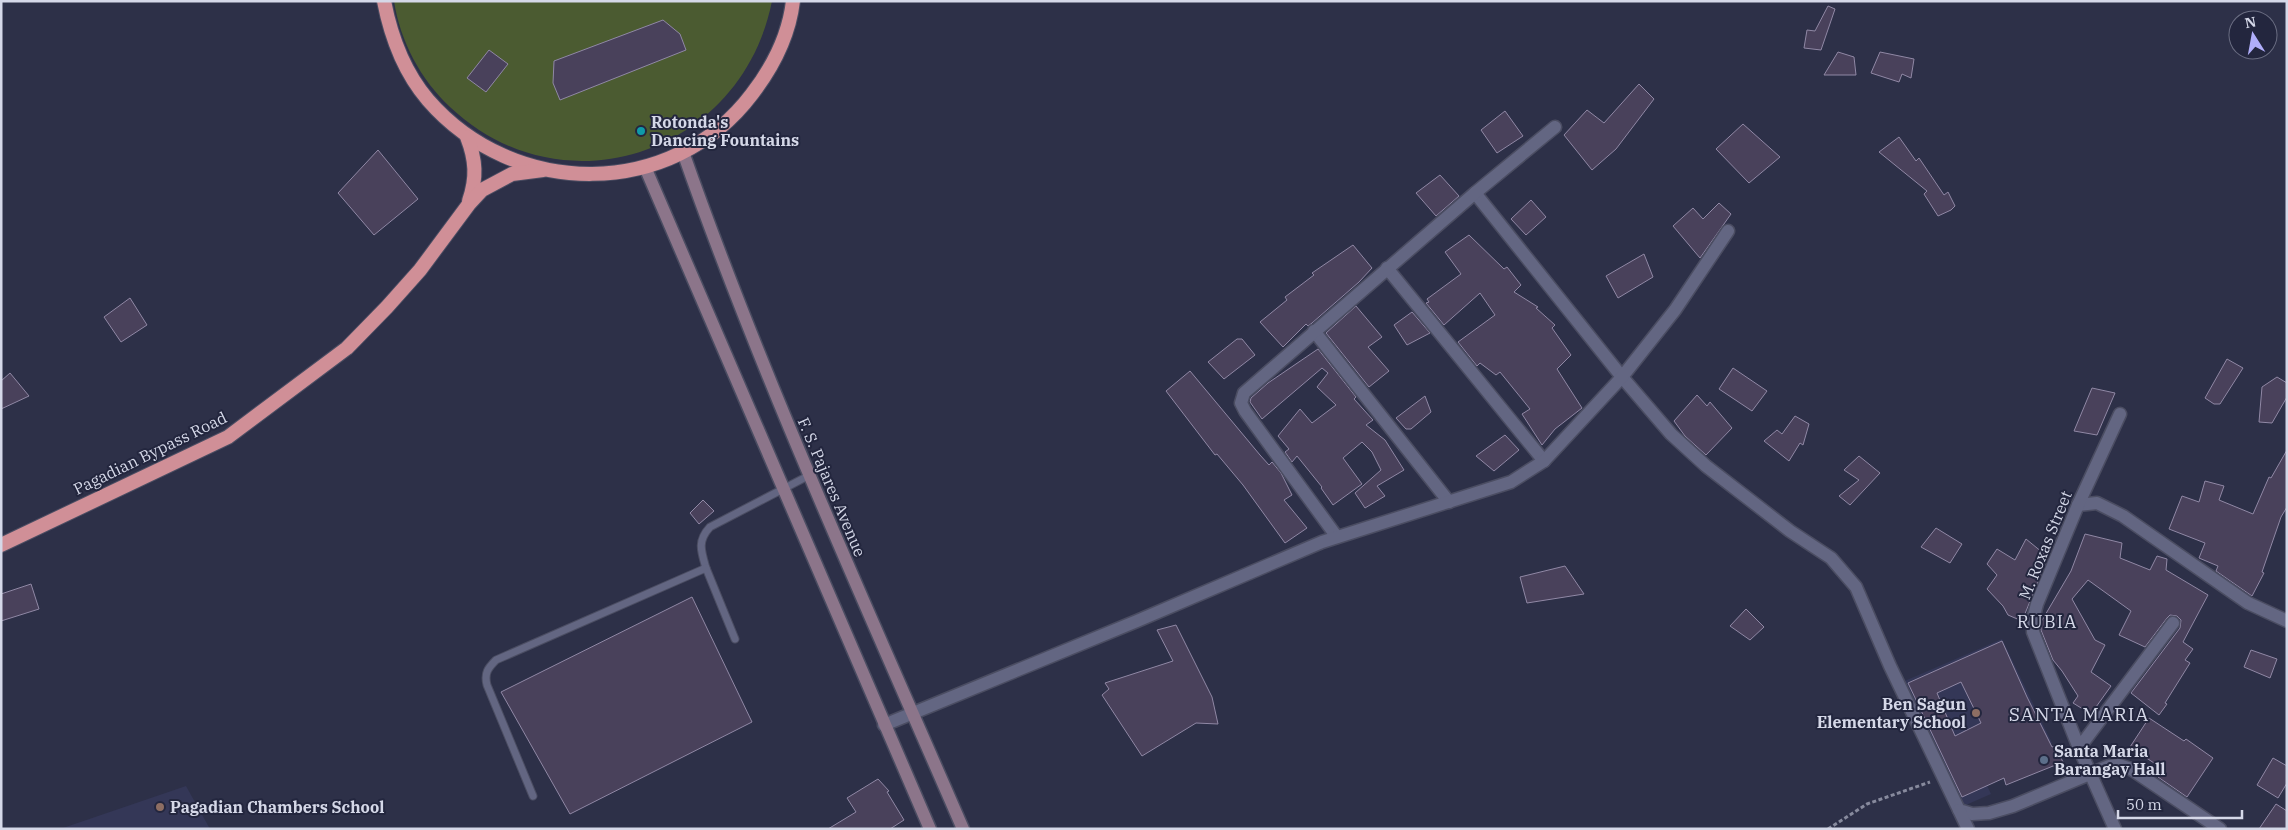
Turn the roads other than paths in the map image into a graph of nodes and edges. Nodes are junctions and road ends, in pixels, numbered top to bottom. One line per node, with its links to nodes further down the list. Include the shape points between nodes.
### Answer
1 (384, 1): 4 (highway, via 389,27 412,77 427,99)
2 (793, 1): 5 (highway, via 782,44 765,77 735,114)
3 (1555, 127): 8 (street)
4 (467, 137): 7 (highway, via 516,163); 9 (highway, Pagadian Bypass Road, via 474,154 475,169)
5 (682, 152): 6 (highway); 16 (main road, F. S. Pajares Avenue)
6 (646, 167): 7 (highway, via 595,175); 17 (main road)
7 (543, 170): 9 (highway, Pagadian Bypass Road, via 512,174 496,181)
8 (1475, 193): 11 (street); 13 (street)
9 (468, 204): 21 (highway, Pagadian Bypass Road, via 420,270 348,348 228,437)
10 (1728, 231): 13 (street, via 1675,310)
11 (1388, 268): 12 (street); 15 (street)
12 (1314, 331): 18 (street); 20 (street, via 1249,387 1241,402)
13 (1622, 377): 15 (street); 31 (street, via 1671,434 1706,466 1790,531 1831,558 1856,588)
14 (2120, 414): 19 (street, M. Roxas Street)
15 (1544, 461): 18 (street, via 1511,482)
16 (808, 476): 17 (lane); 26 (main road, F. S. Pajares Avenue)
17 (782, 488): 22 (lane, via 710,527 699,547); 27 (main road)
18 (1448, 502): 20 (street)
19 (2078, 505): 23 (street, via 2096,504 2123,516 2248,603); 28 (street, M. Roxas Street, via 2037,604 2033,632)
20 (1337, 537): 26 (street)
21 (1, 545)
22 (706, 568): 25 (lane); 30 (lane, via 496,660 488,668 485,676 487,685)
23 (2287, 621)
24 (2173, 623): 28 (street)
25 (735, 639)
26 (913, 712): 27 (street); 33 (main road, F. S. Pajares Avenue)
27 (884, 725): 32 (main road)
28 (2079, 748): 29 (street, M. Roxas Street)
29 (2091, 773): 31 (street, via 1989,813 1972,814); 35 (street, M. Roxas Street); 36 (street, via 2109,766 2131,769)
30 (533, 796)
31 (1959, 810): 34 (street)
32 (930, 829)
33 (963, 829)
34 (1968, 829)
35 (2115, 829)
36 (2220, 829)

